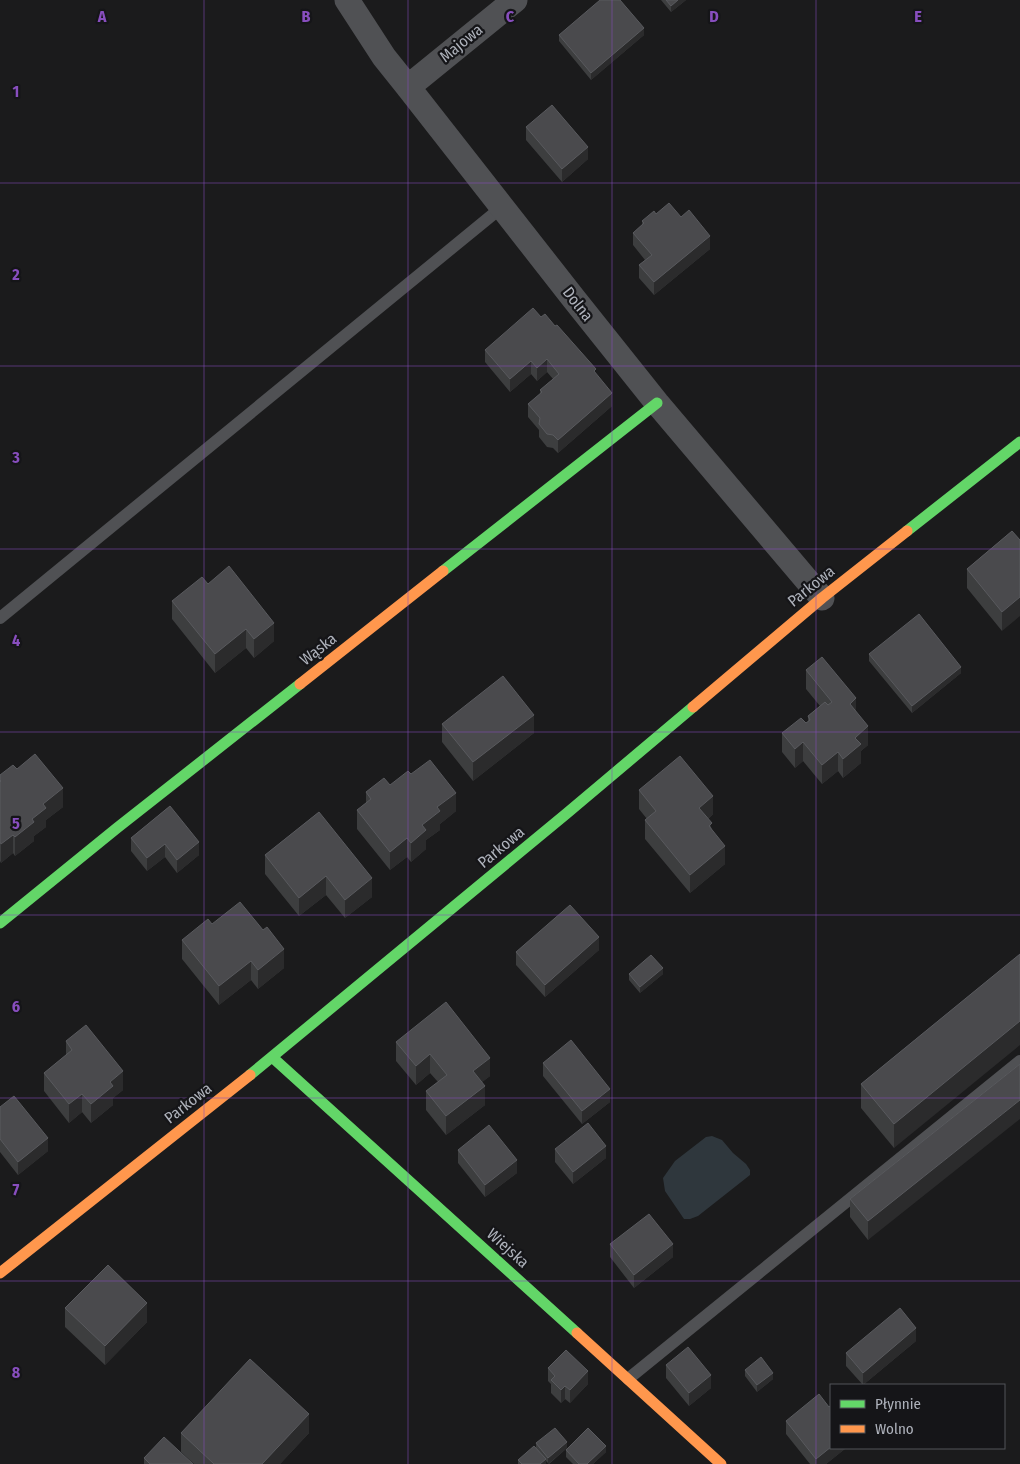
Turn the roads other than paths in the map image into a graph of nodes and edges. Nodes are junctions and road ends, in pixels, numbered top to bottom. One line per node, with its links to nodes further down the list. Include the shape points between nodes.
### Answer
1 (347, 0): 3 (street, Dolna)
2 (514, 0): 3 (street, Majowa)
3 (408, 87): 4 (street, Dolna)
4 (502, 207): 5 (street, Dolna); 8 (lane)
5 (657, 403): 7 (street, Dolna); 9 (street, Wąska)
6 (1020, 442): 7 (street, Parkowa)
7 (822, 598): 10 (street, Parkowa)
8 (0, 618)
9 (0, 923)
10 (272, 1057): 12 (street, Parkowa); 13 (street, Wiejska)
11 (1020, 1062): 13 (lane)
12 (0, 1273)
13 (628, 1379): 14 (street, Wiejska)
14 (720, 1464)

